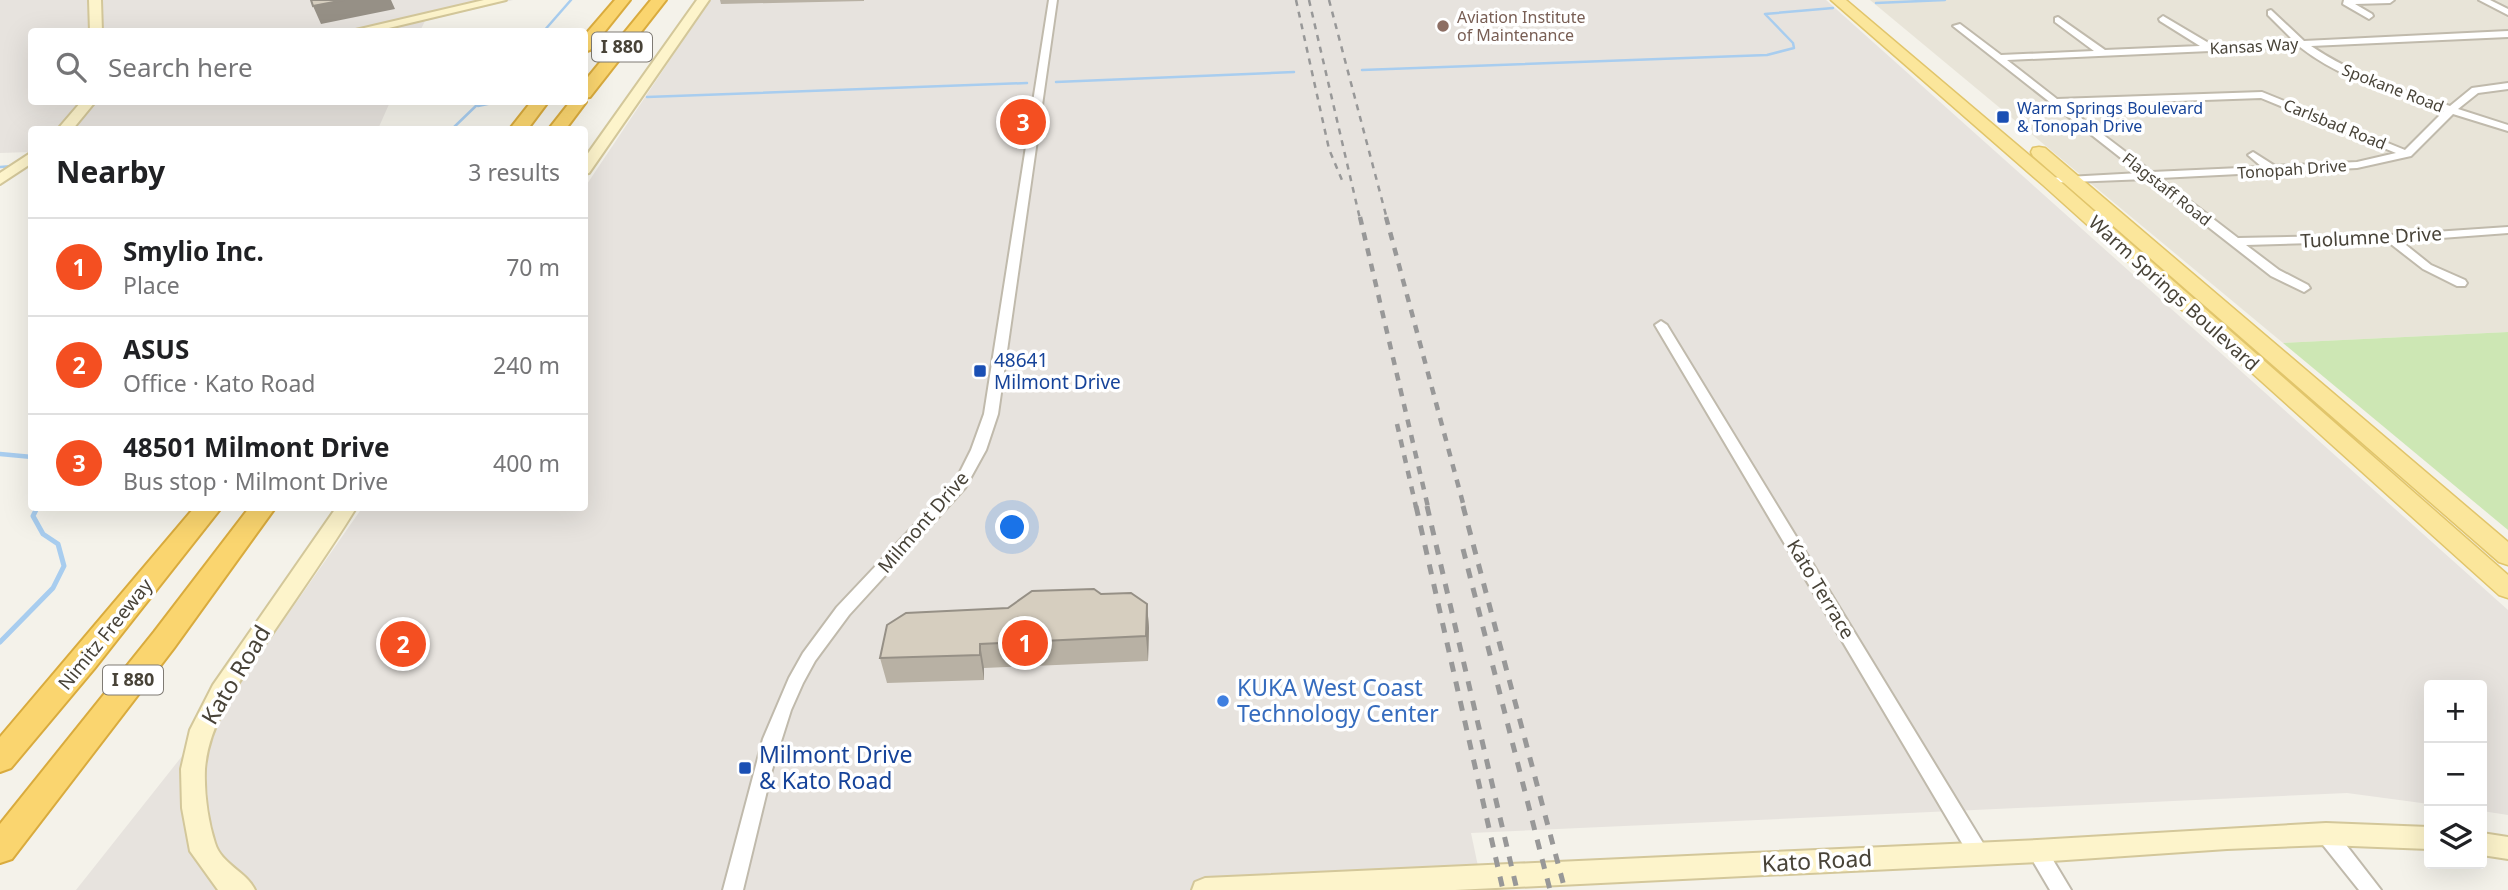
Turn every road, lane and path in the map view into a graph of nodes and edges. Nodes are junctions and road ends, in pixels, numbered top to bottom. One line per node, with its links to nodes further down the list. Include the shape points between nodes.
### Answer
1 (95, 0): 18 (street)
2 (500, 0): 19 (street)
3 (623, 0): 21 (highway, I 880)
4 (659, 0): 28 (highway, I 880)
5 (703, 0): 42 (street)
6 (1053, 0): 67 (street, Milmont Drive, via 991,414 977,459 960,485 807,659 773,741)
7 (1838, 0): 26 (main road, Warm Springs Boulevard)
8 (1856, 0): 29 (main road, Warm Springs Boulevard)
9 (2390, 0): 11 (street)
10 (2483, 0): 12 (street)
11 (2345, 1): 14 (street)
12 (2508, 12)
13 (2271, 13): 22 (street, Spokane Road)
14 (2369, 16)
15 (2163, 19): 23 (street)
16 (2058, 20): 24 (street)
17 (1956, 26): 25 (street, Flagstaff Road)
18 (96, 28)
19 (371, 28)
20 (2508, 34): 22 (street, Kansas Way)
21 (588, 42)
22 (2299, 44): 23 (street, Kansas Way); 34 (street, Spokane Road, via 2352,75)
23 (2210, 48): 24 (street, Kansas Way)
24 (2103, 53): 25 (street, Kansas Way)
25 (2001, 58): 30 (street, Flagstaff Road)
26 (1910, 61): 29 (main road); 46 (main road, Warm Springs Boulevard)
27 (2508, 86): 34 (street, via 2475,90)
28 (588, 88)
29 (1973, 97): 46 (main road, Warm Springs Boulevard)
30 (2057, 102): 39 (street, Carlsbad Road, via 2262,95); 44 (street, Flagstaff Road)
31 (85, 105): 35 (street)
32 (538, 105): 36 (highway)
33 (576, 105): 37 (highway)
34 (2451, 110): 38 (street, Spokane Road); 39 (street)
35 (67, 126)
36 (520, 126)
37 (559, 126)
38 (2506, 128)
39 (2407, 154): 43 (street, Tonopah Drive, via 2357,165)
40 (2253, 155): 43 (street)
41 (28, 159): 45 (street)
42 (588, 164)
43 (2275, 171): 44 (street, Tonopah Drive)
44 (2151, 177): 46 (street, Tonopah Drive); 49 (street, Flagstaff Road)
45 (3, 178)
46 (2060, 180): 56 (main road, Warm Springs Boulevard); 57 (main road, Warm Springs Boulevard)
47 (2508, 230): 48 (street, Tuolumne Drive)
48 (2390, 238): 49 (street, Tuolumne Drive); 50 (street, via 2427,267)
49 (2235, 242): 51 (street, Flagstaff Road, via 2275,274)
50 (2461, 283)
51 (2304, 288)
52 (1661, 325): 65 (street, Kato Terrace)
53 (206, 511): 58 (highway, Nimitz Freeway / I 880)
54 (260, 511): 63 (highway, I 880)
55 (344, 511): 66 (street, Kato Road, via 221,691 202,730 193,769 203,851 229,883)
56 (2508, 556)
57 (2508, 589)
58 (0, 759)
59 (2326, 834): 60 (street, Kato Road); 64 (street, Kato Road); 70 (street)
60 (2424, 838)
61 (2487, 845): 62 (street)
62 (2508, 848)
63 (0, 849)
64 (2037, 851): 65 (street, Kato Road); 69 (street)
65 (1979, 854): 68 (street, Kato Road)
66 (242, 890)
67 (733, 890)
68 (1205, 890)
69 (2061, 890)
70 (2371, 890)

